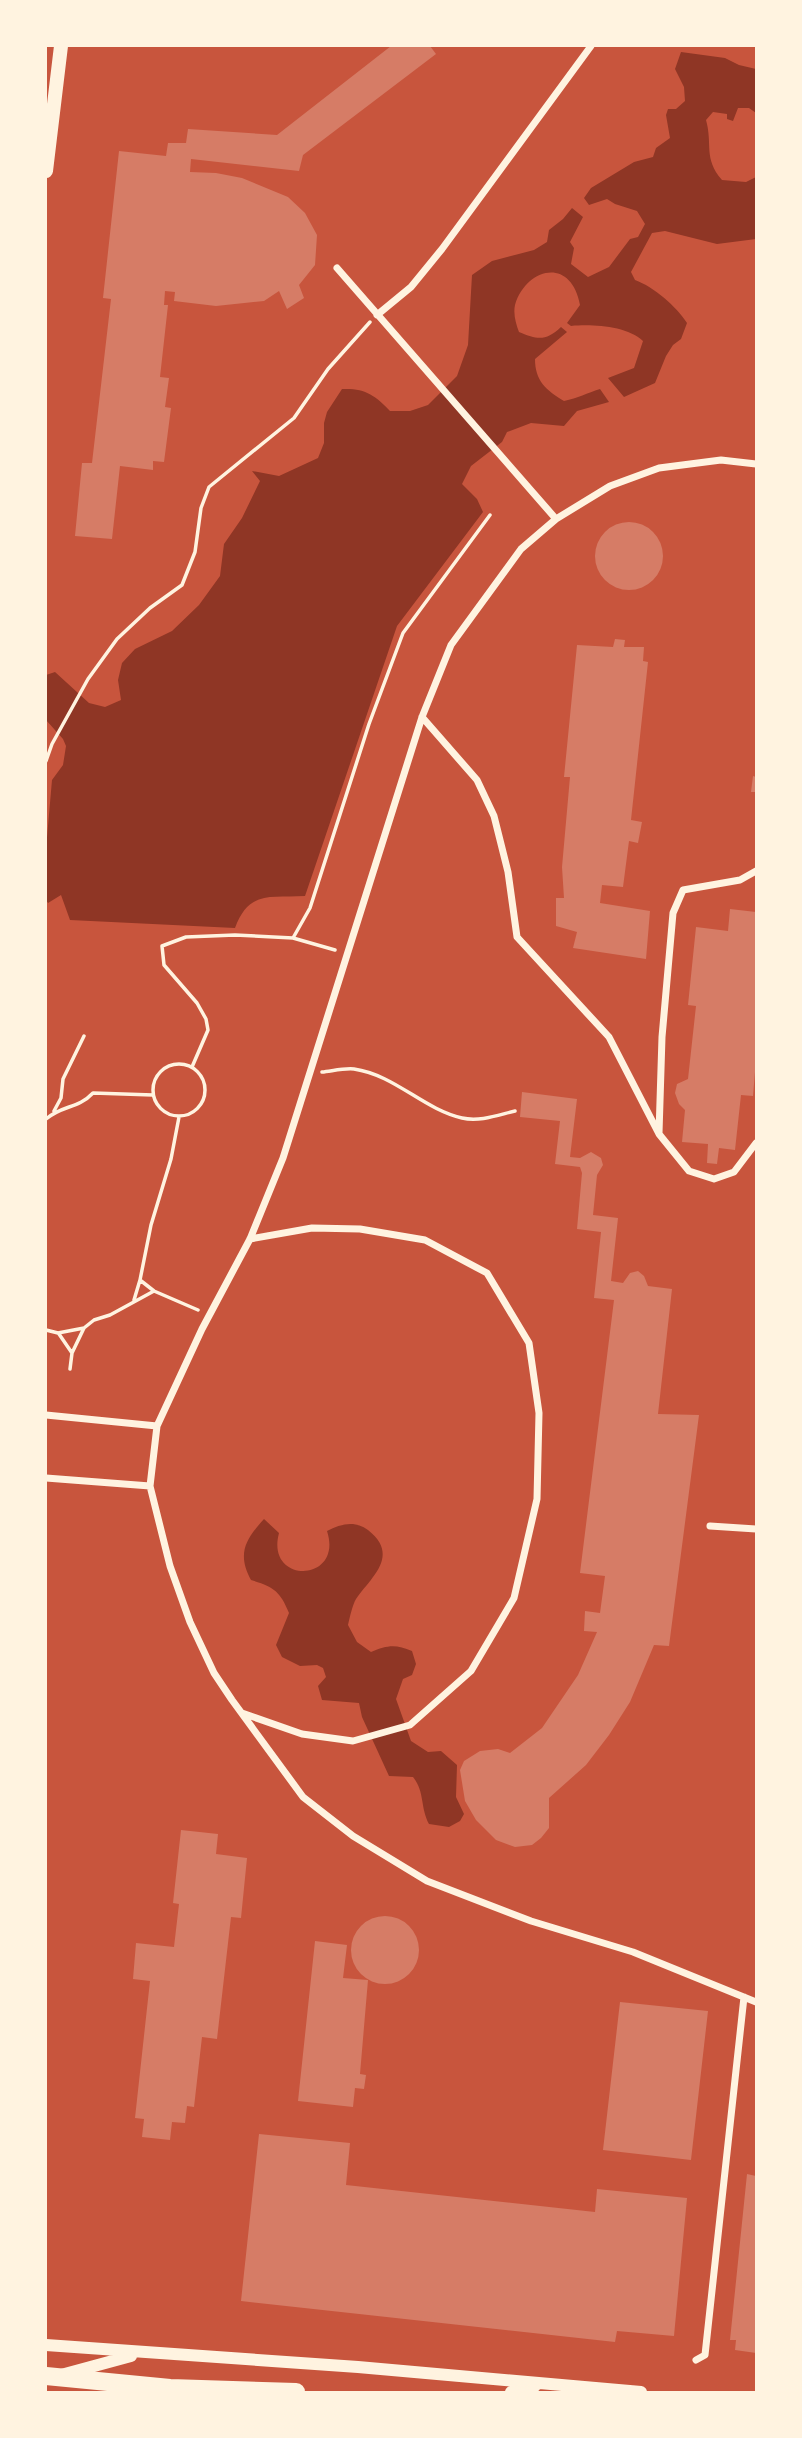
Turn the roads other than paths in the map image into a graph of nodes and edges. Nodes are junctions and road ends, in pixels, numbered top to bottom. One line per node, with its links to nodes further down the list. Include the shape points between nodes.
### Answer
1 (61, 46): 3 (main road)
2 (591, 46): 5 (street, via 442,249 411,287)
3 (46, 171)
4 (337, 268): 5 (street)
5 (377, 315): 7 (street)
6 (757, 464): 7 (street, via 721,460 659,468 610,486)
7 (556, 519): 8 (street, via 521,549 452,645)
8 (422, 717): 10 (street, via 477,780 494,816 509,872 517,937 609,1037); 12 (street, via 283,1158)
9 (757, 871): 10 (street, via 740,880 683,890 673,913)
10 (659, 1134): 11 (street, via 689,1171 714,1179 734,1172)
11 (757, 1143)
12 (250, 1239): 14 (street); 19 (street, via 312,1228 360,1229 425,1240 487,1273 529,1343 539,1413 537,1499 514,1598 471,1671 410,1725 353,1741 302,1734)
13 (46, 1415): 14 (street)
14 (157, 1426): 16 (street)
15 (46, 1478): 16 (street)
16 (150, 1486): 19 (street, via 190,1622 214,1672)
17 (710, 1526): 18 (street)
18 (757, 1529)
19 (242, 1713): 20 (street, via 303,1797 353,1836 427,1881 531,1921 633,1952)
20 (744, 1997): 21 (street); 24 (street, via 705,2356)
21 (757, 2002)
22 (46, 2345): 23 (street)
23 (142, 2353): 25 (street); 26 (street)
24 (696, 2360)
25 (49, 2377): 27 (main road, via 170,2388)
26 (545, 2383): 28 (street); 29 (street)
27 (296, 2392)
28 (511, 2392)
29 (641, 2392)

